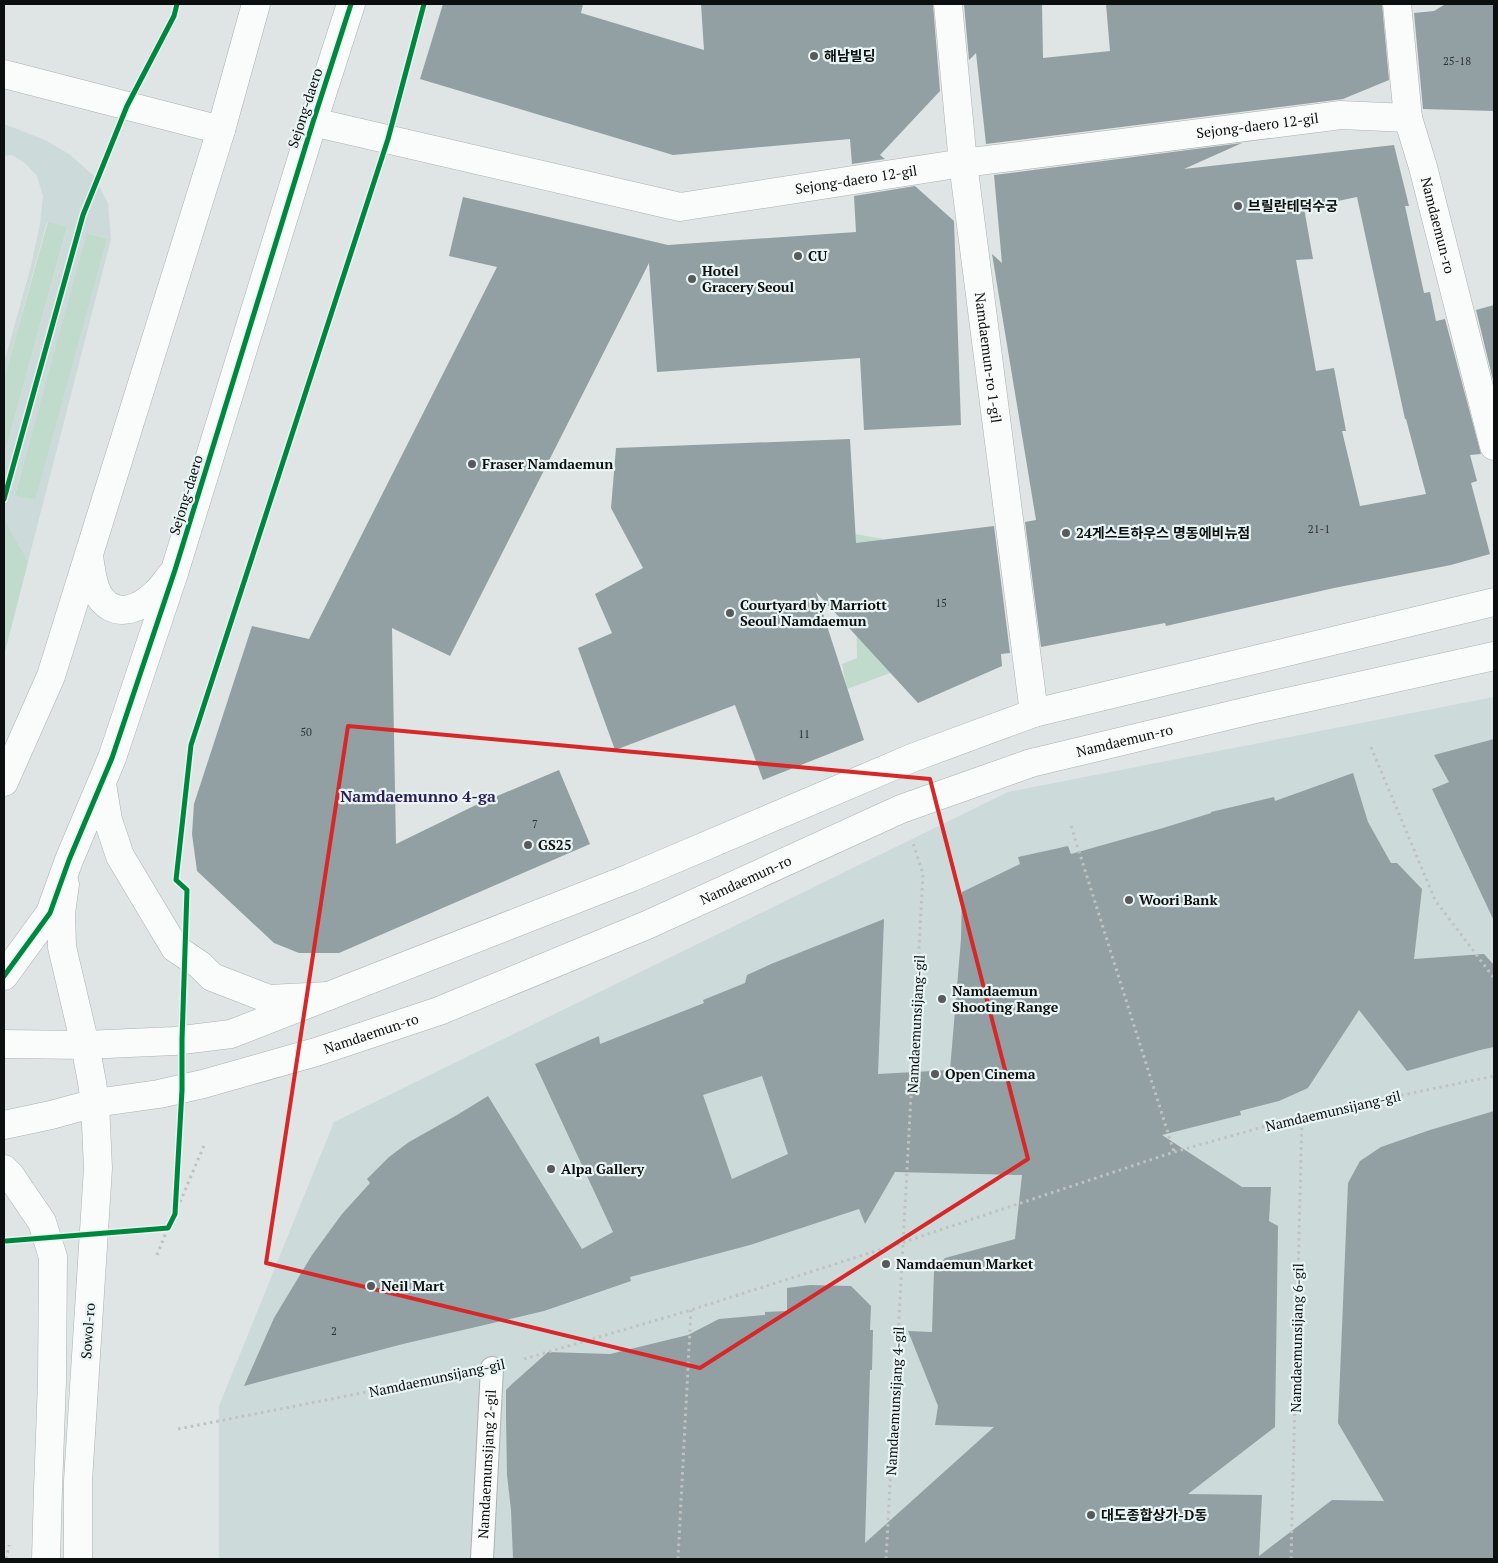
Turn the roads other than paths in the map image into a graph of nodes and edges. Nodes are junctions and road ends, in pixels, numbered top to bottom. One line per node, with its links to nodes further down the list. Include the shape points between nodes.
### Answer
1 (256, 4): 8 (main road)
2 (351, 4): 7 (main road, Sejong-daero)
3 (948, 4): 9 (main road, Namdaemun-ro 1-gil)
4 (1397, 4): 6 (main road, Namdaemun-ro)
5 (4, 74): 8 (main road)
6 (1408, 118): 9 (main road, Sejong-daero 12-gil, via 1341,115); 10 (main road, Namdaemun-ro)
7 (313, 122): 9 (main road, Sejong-daero 12-gil, via 680,207); 12 (main road, Sejong-daero)
8 (221, 130): 11 (main road)
9 (963, 163): 15 (main road, Namdaemun-ro 1-gil)
10 (1494, 446)
11 (88, 555): 12 (main road, via 99,594 108,606 118,610 133,610 156,594); 16 (main road, via 51,676)
12 (175, 570): 17 (main road, Sejong-daero)
13 (1494, 602): 15 (main road)
14 (1494, 656): 23 (main road, Namdaemun-ro, via 1031,764 901,809 647,925 439,1011 316,1052 204,1084)
15 (1034, 713): 20 (main road, via 912,758 630,878)
16 (4, 782)
17 (102, 784): 18 (main road, Sejong-daero); 20 (main road, via 108,820 120,856 175,948 212,977 269,999)
18 (69, 860): 19 (main road, Sejong-daero, via 50,913); 22 (main road, via 61,912 62,947)
19 (4, 976)
20 (328, 996): 22 (main road, via 231,1034)
21 (4, 1044): 22 (main road)
22 (85, 1045): 23 (main road, Sowol-ro)
23 (96, 1103): 24 (main road, Namdaemun-ro); 28 (main road, Sowol-ro, via 98,1168 78,1481)
24 (4, 1125)
25 (4, 1169): 27 (main road, via 42,1222 53,1258)
26 (492, 1368): 29 (lane, Namdaemunsijang 2-gil)
27 (46, 1559)
28 (78, 1559)
29 (482, 1559)

